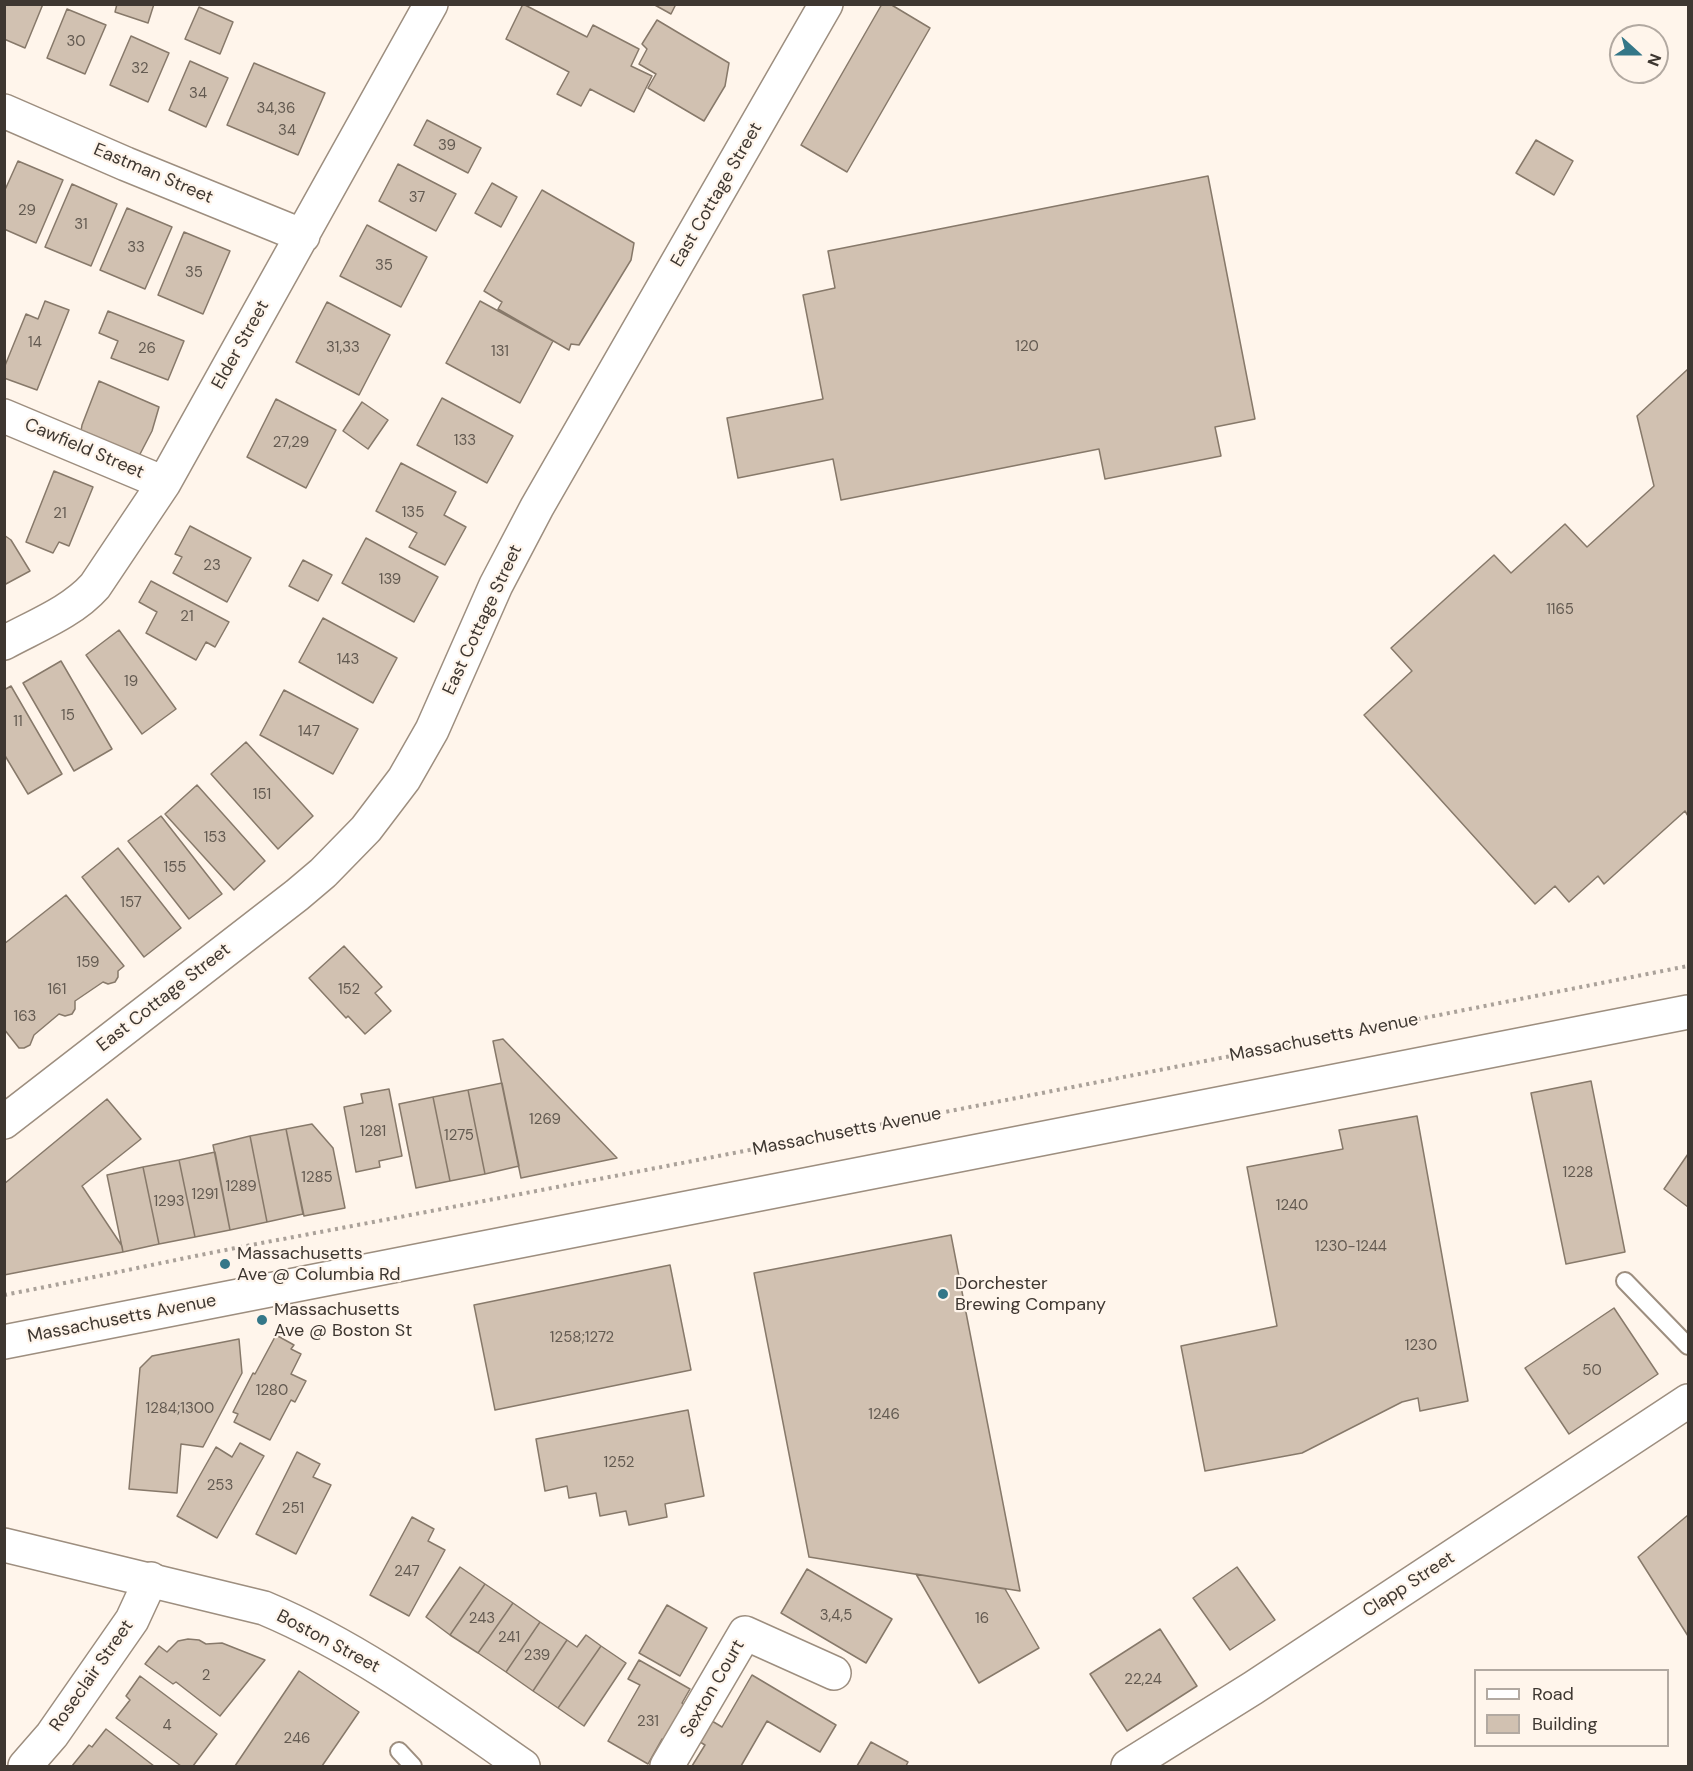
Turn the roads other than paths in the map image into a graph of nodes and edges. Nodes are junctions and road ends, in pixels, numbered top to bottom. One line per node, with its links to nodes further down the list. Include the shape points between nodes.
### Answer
1 (431, 4): 4 (street, Elder Street)
2 (826, 4): 9 (street, East Cottage Street, via 537,507 496,585 432,730 387,804 346,851 297,895)
3 (4, 111): 4 (street, Eastman Street)
4 (303, 236): 6 (street, Elder Street)
5 (4, 416): 6 (street, Cawfield Street)
6 (164, 483): 7 (street, Elder Street, via 86,597)
7 (4, 643)
8 (1689, 1012): 11 (street, Massachusetts Avenue)
9 (4, 1122)
10 (1625, 1281): 12 (lane)
11 (4, 1342)
12 (1689, 1346)
13 (1689, 1401): 22 (street, Clapp Street)
14 (4, 1545): 15 (street, Boston Street)
15 (151, 1579): 18 (street, Roseclair Street, via 132,1620); 20 (street, Boston Street, via 264,1608 303,1624 406,1686)
16 (834, 1673): 21 (street, Sexton Court, via 745,1633)
17 (399, 1751): 19 (lane)
18 (25, 1767)
19 (413, 1767)
20 (523, 1767)
21 (668, 1767)
22 (1128, 1767)

